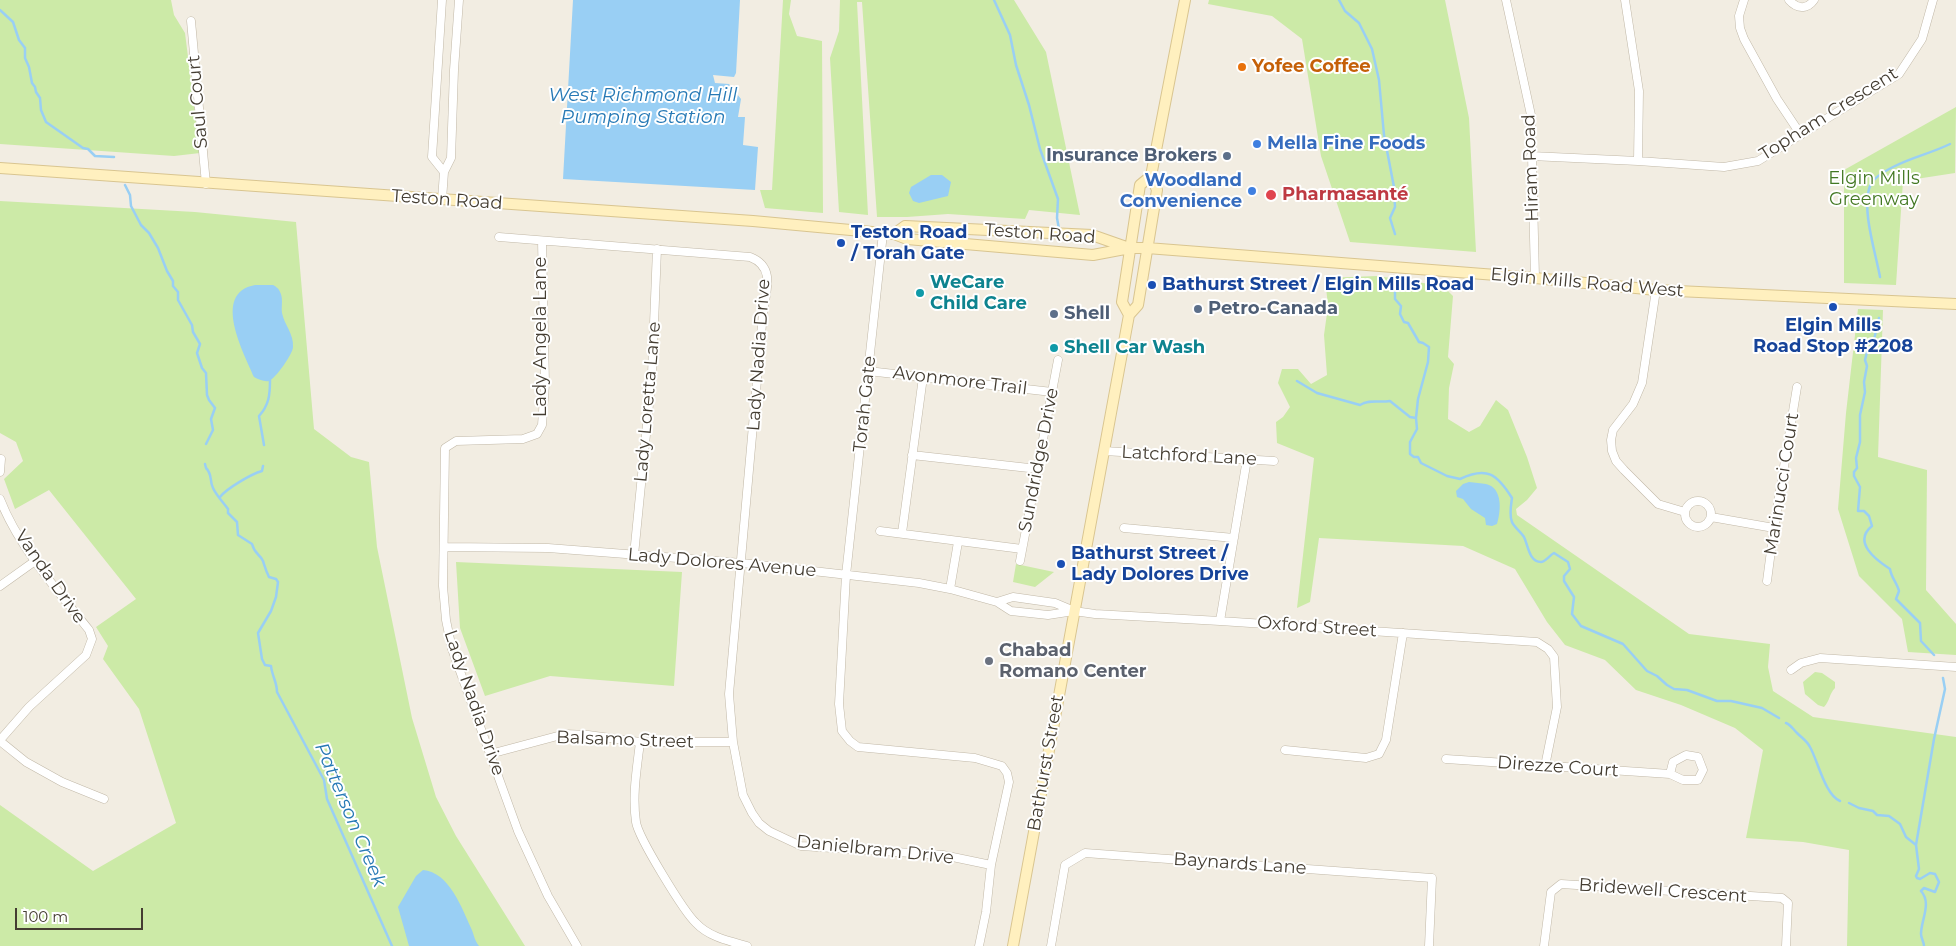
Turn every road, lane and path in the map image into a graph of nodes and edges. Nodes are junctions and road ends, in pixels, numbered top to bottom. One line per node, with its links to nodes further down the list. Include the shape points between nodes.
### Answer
1 (442, 0): 11 (street)
2 (459, 0): 12 (street)
3 (1185, 0): 18 (main road, Bathurst Street)
4 (1506, 0): 14 (street, Hiram Road, via 1531,115)
5 (1625, 0): 15 (street, via 1638,92)
6 (1744, 0): 13 (street, via 1739,16 1744,39)
7 (1789, 0): 8 (street, via 1800,8 1809,6)
8 (1814, 0)
9 (1933, 0): 13 (street, Topham Crescent, via 1922,40 1899,74)
10 (191, 20): 19 (street, Saul Court)
11 (438, 51): 12 (street); 17 (street, via 432,157)
12 (455, 52): 17 (street, via 451,158)
13 (1801, 135): 15 (street, Topham Crescent, via 1758,161 1724,167)
14 (1531, 156): 15 (street, Topham Crescent); 28 (street, Hiram Road)
15 (1638, 160)
16 (0, 168): 19 (main road, Teston Road)
17 (444, 172): 20 (street)
18 (1151, 176): 25 (main road, Bathurst Street, via 1140,185); 26 (main road, Bathurst Street, via 1157,190)
19 (206, 184): 20 (main road, Teston Road)
20 (442, 200): 21 (main road, Teston Road)
21 (882, 233): 22 (main road, Teston Road); 33 (street, Torah Gate)
22 (894, 234): 25 (main road, Teston Road, via 907,239 1093,255); 25 (main road, Teston Road, via 905,226 1092,235)
23 (499, 237): 24 (street, Lady Nadia Drive)
24 (542, 241): 27 (street, Lady Nadia Drive); 37 (street, Lady Angela Lane, via 545,384 542,425 536,434 524,439 456,441)
25 (1130, 248): 26 (main road, Elgin Mills Road West); 31 (main road, Bathurst Street, via 1122,302)
26 (1147, 248): 28 (main road, Elgin Mills Road West); 31 (main road, Bathurst Street, via 1138,305)
27 (657, 249): 56 (street, Lady Loretta Lane, via 652,374); 59 (street, Lady Nadia Drive, via 750,257 759,260 768,276)
28 (1534, 278): 29 (main road, Elgin Mills Road West)
29 (1656, 290): 30 (main road, Elgin Mills Road West); 46 (street, via 1642,383 1633,404 1613,430 1612,451 1616,461 1658,504)
30 (1956, 304)
31 (1129, 315): 38 (main road, Bathurst Street)
32 (1058, 360): 36 (street, Sundridge Drive)
33 (868, 371): 34 (street, Avonmore Trail); 60 (street, Torah Gate)
34 (923, 377): 36 (street, Avonmore Trail); 39 (street)
35 (1797, 387): 49 (street, Marinucci Court)
36 (1052, 392): 43 (street, Sundridge Drive)
37 (450, 444): 54 (street, Lady Nadia Drive, via 445,448 444,459)
38 (1104, 451): 41 (street, Latchford Lane); 65 (main road, Bathurst Street)
39 (912, 455): 43 (street); 51 (street)
40 (1, 459): 44 (street)
41 (1247, 460): 42 (street, Latchford Lane); 52 (street)
42 (1274, 461)
43 (1038, 470): 55 (street, Sundridge Drive)
44 (0, 472)
45 (0, 499): 57 (street, Vanda Drive)
46 (1685, 512): 47 (street, via 1693,526 1702,527); 47 (street, via 1692,502 1701,501 1708,505)
47 (1711, 517): 49 (street)
48 (1124, 528): 52 (street)
49 (1774, 528): 61 (street, Marinucci Court)
50 (880, 531): 51 (street)
51 (902, 533): 53 (street)
52 (1234, 538): 66 (street)
53 (958, 542): 55 (street); 63 (street)
54 (444, 547): 56 (street, Lady Dolores Avenue, via 548,548); 74 (street, Lady Nadia Drive, via 446,620 452,649)
55 (1022, 549): 58 (street, Sundridge Drive)
56 (634, 555): 59 (street, Lady Dolores Avenue)
57 (35, 561): 62 (street); 70 (street, Vanda Drive, via 89,630 92,639 86,655 29,707)
58 (1020, 561)
59 (742, 563): 60 (street, Lady Dolores Avenue); 72 (street, Danielbram Drive, via 729,694)
60 (846, 575): 63 (street, Lady Dolores Avenue); 79 (street, Torah Gate, via 838,704 842,731 858,747 975,758 1002,766 1009,782)
61 (1767, 581)
62 (0, 586)
63 (950, 589): 64 (street, Lady Dolores Avenue)
64 (996, 602): 65 (street, Lady Dolores Avenue, via 1013,597 1054,603); 65 (street, Lady Dolores Avenue, via 1012,611 1048,616)
65 (1074, 611): 66 (street, Oxford Street); 83 (main road, Bathurst Street)
66 (1220, 621): 67 (street, Oxford Street)
67 (1403, 633): 73 (street, via 1386,740 1379,754 1366,758); 76 (street, Oxford Street, via 1537,642 1548,649 1554,657 1557,708)
68 (1956, 667): 69 (street, via 1820,658 1801,663)
69 (1791, 670)
70 (0, 740): 78 (street, via 26,762 62,782)
71 (640, 742): 72 (street, Balsamo Street); 74 (street, Balsamo Street, via 565,734); 81 (street, via 635,788 636,824 647,847 696,924 719,939)
72 (733, 742): 79 (street, Danielbram Drive, via 743,795 752,813 769,831 788,841 801,846 943,855)
73 (1286, 750)
74 (490, 754): 80 (street, Lady Nadia Drive, via 529,855)
75 (1446, 759): 76 (street, Direzze Court)
76 (1545, 766): 77 (street, Direzze Court)
77 (1670, 774)
78 (104, 799)
79 (991, 865): 82 (street, Torah Gate)
80 (577, 946)
81 (747, 946)
82 (979, 946)
83 (1012, 946)
84 (1051, 946): 85 (street, Baynards Lane, via 1065,865 1085,853 1432,878)
85 (1429, 946)
86 (1544, 946): 87 (street, Bridewell Crescent, via 1551,892 1561,884 1782,898 1788,903)
87 (1786, 946)

